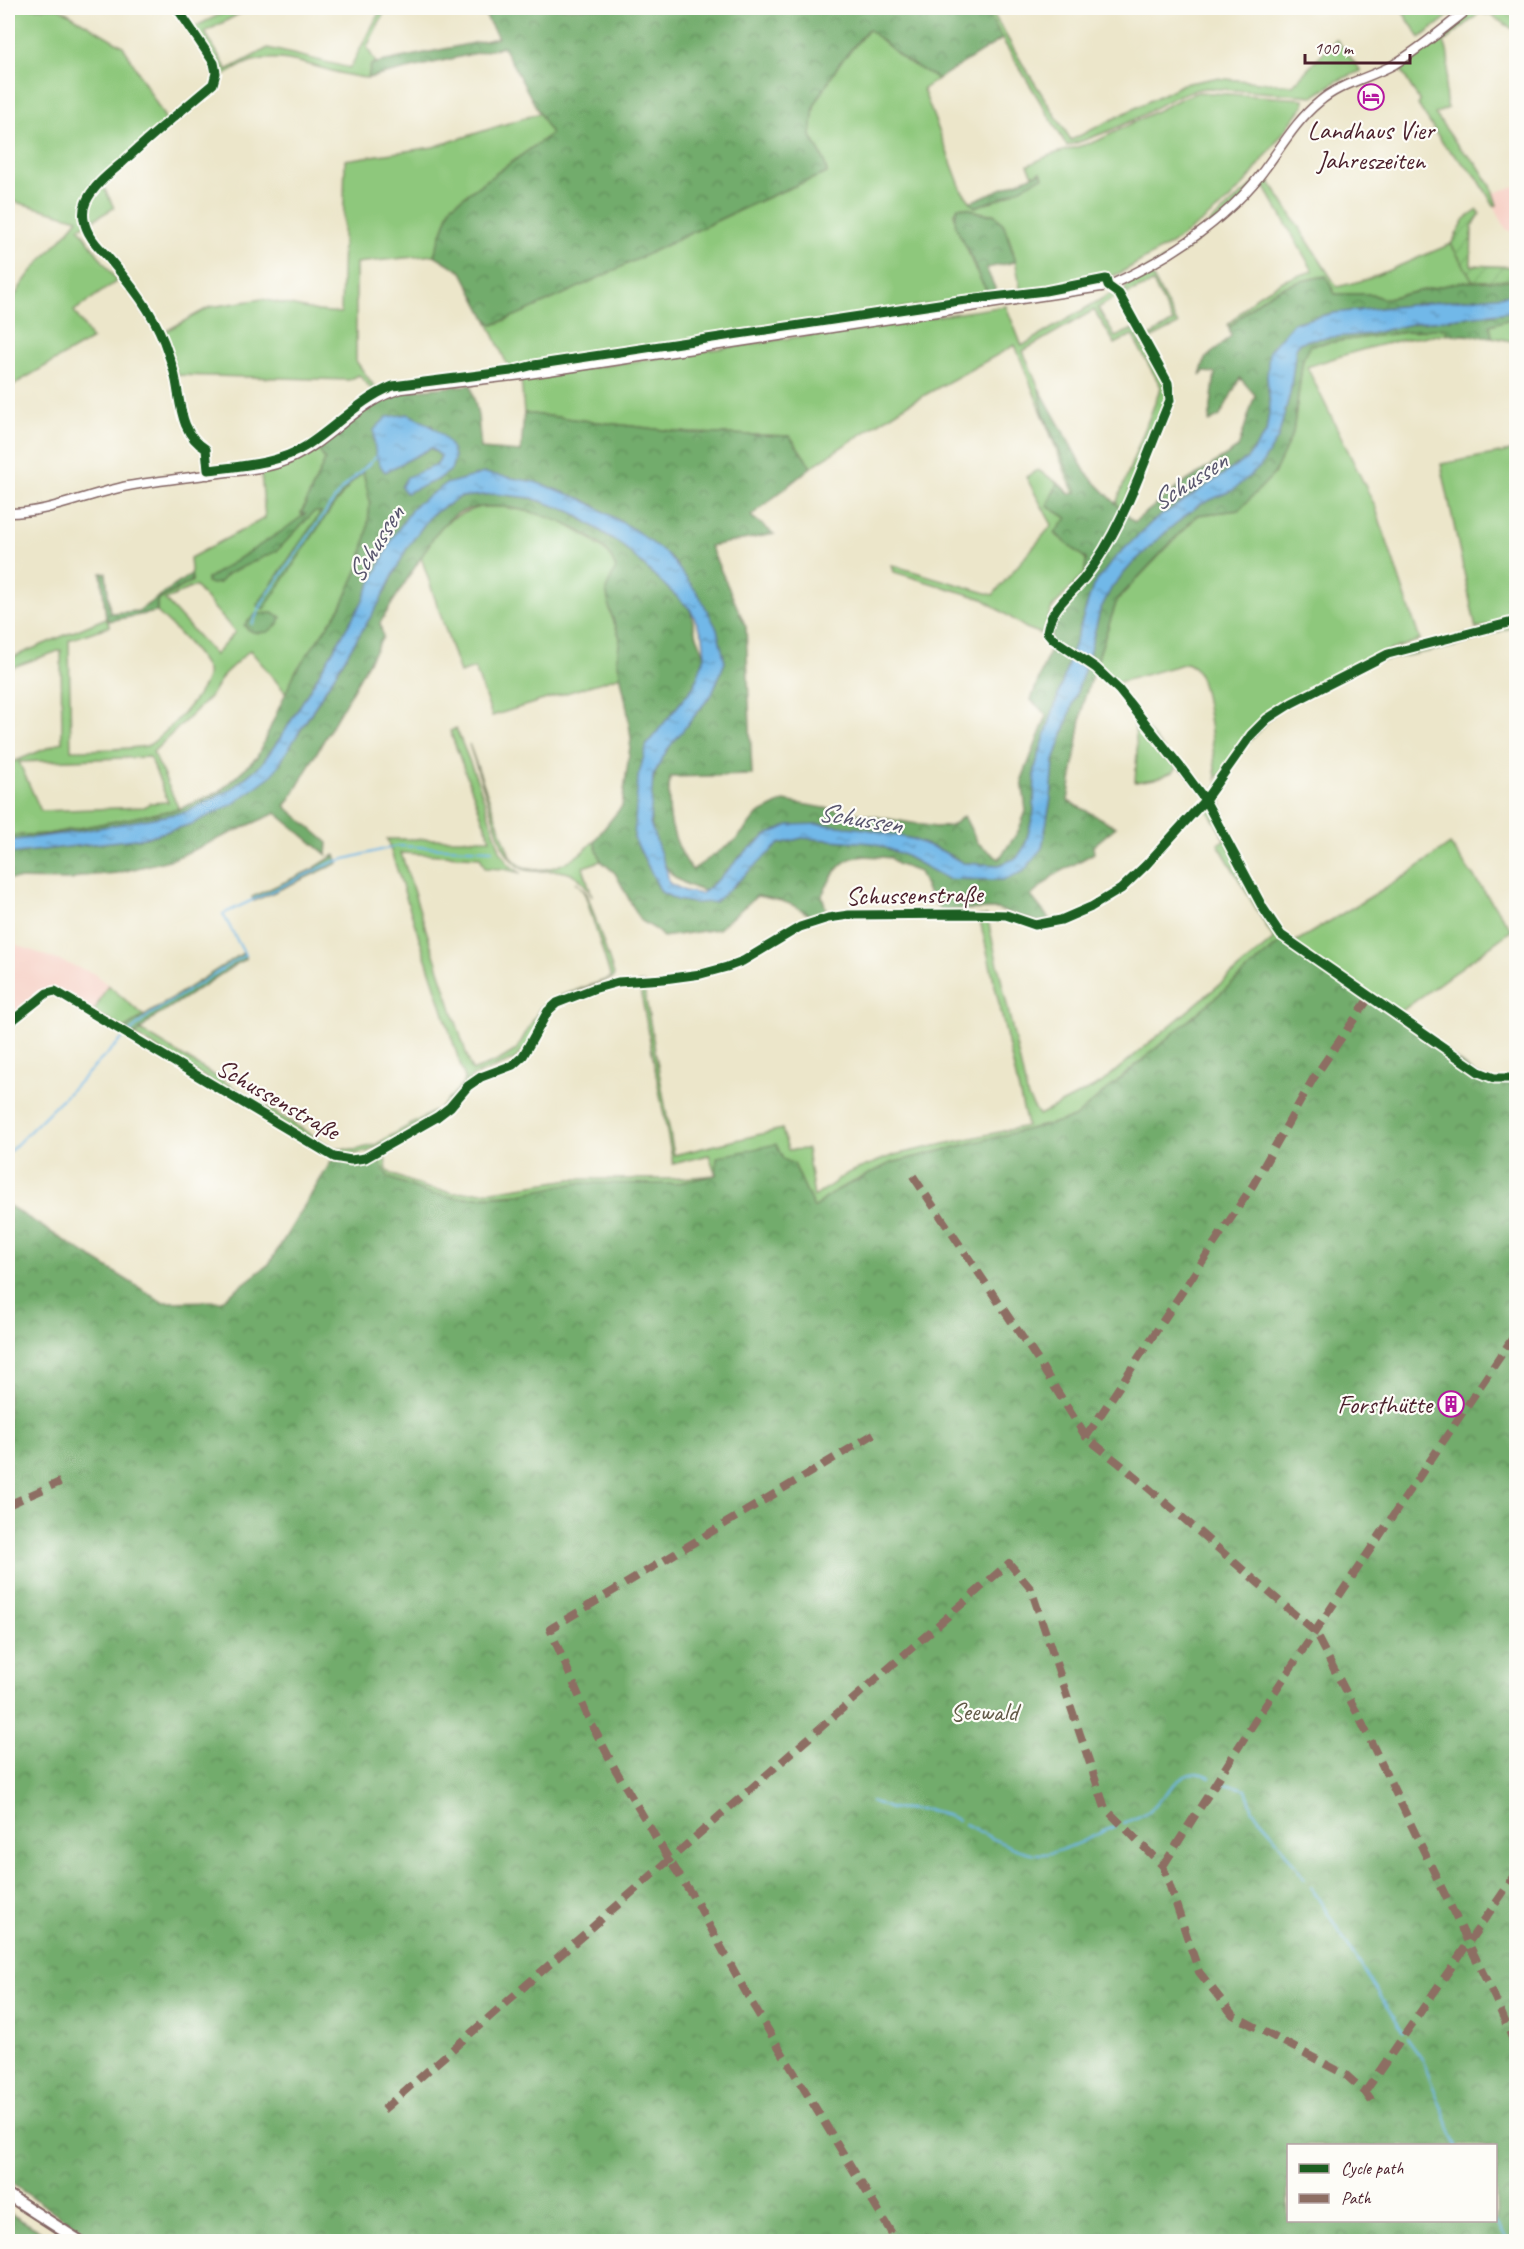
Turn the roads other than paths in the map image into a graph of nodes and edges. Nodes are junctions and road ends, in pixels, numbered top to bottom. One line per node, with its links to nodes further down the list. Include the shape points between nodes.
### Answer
1 (1470, 8): 3 (street, via 1392,65 1321,100 1253,184 1215,222)
2 (111, 260): 6 (street, via 143,301 163,339 184,423 194,440 206,449)
3 (1123, 279): 4 (street); 5 (street)
4 (1108, 286): 5 (street); 6 (street, via 390,392 292,458 248,470)
5 (1119, 294): 9 (street, via 1168,383 1170,400 1129,502 1103,550 1085,577 1052,612 1047,632)
6 (208, 475): 7 (street, via 126,487 51,507)
7 (8, 513)
8 (1516, 621): 11 (street, via 1388,654 1292,703 1251,735)
9 (1065, 647)
10 (1096, 668): 11 (street, via 1119,690)
11 (1205, 800): 12 (street, Schussenstraße, via 1121,889 1091,907 1047,924 1035,925 1006,915 828,918 800,927 726,967 682,977 618,982 569,997 548,1011 529,1047 513,1065 481,1077 437,1117 365,1158 334,1157 55,991 46,993)
12 (8, 1024)
13 (8, 2195): 15 (main road)
14 (8, 2201): 15 (main road)
15 (22, 2204): 16 (main road)
16 (81, 2241)

